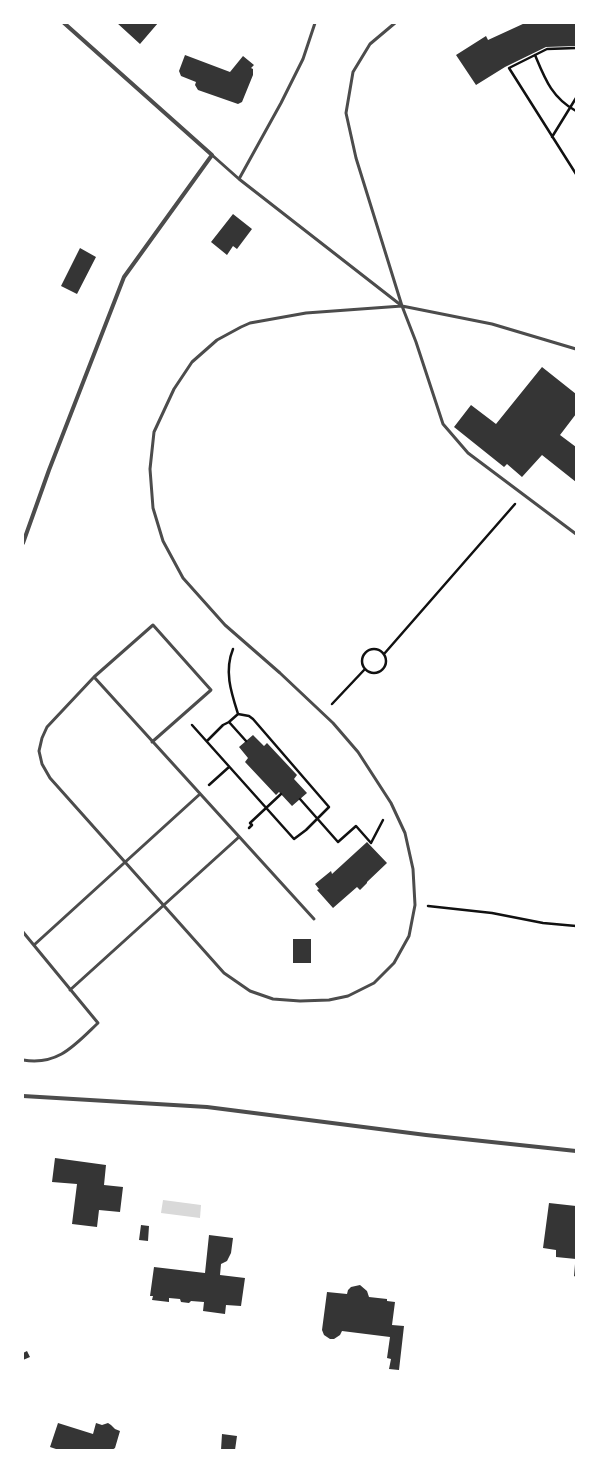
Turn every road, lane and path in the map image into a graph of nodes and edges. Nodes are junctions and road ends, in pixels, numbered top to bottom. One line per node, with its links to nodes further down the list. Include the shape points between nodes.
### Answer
1 (64, 23): 10 (street)
2 (315, 23): 12 (lane, via 300,65)
3 (395, 23): 13 (lane, via 370,44 354,72 346,113 356,158)
4 (576, 48): 5 (path, via 547,49)
5 (535, 55): 7 (path, via 549,87); 9 (path, via 508,68)
6 (576, 98): 7 (path)
7 (570, 107): 8 (path); 9 (path)
8 (576, 111)
9 (552, 137): 11 (path)
10 (212, 155): 12 (lane); 17 (street, via 124,277)
11 (576, 174)
12 (239, 179): 13 (lane)
13 (402, 306): 14 (lane, via 492,324); 16 (lane, via 443,424 468,453); 18 (lane, via 306,313 250,323 217,340 192,362 174,389 154,432 150,469 153,508 163,541 183,578)
14 (576, 349)
15 (510, 510): 19 (path)
16 (576, 534)
17 (23, 543)
18 (238, 636): 22 (path, via 228,659 229,679); 23 (lane)
19 (384, 654): 20 (path, via 386,664 382,670 374,673); 20 (path, via 376,649 364,653 362,664)
20 (365, 670): 23 (path)
21 (94, 678): 24 (lane, via 153,625 211,690); 28 (lane); 37 (lane, via 47,727 39,751 42,764 50,778)
22 (238, 714): 25 (path); 34 (path, via 249,716 259,724 329,807)
23 (322, 714): 39 (lane, via 358,752 391,803 404,833 413,869)
24 (183, 715): 26 (path); 28 (lane)
25 (229, 722): 26 (path); 27 (path)
26 (207, 741): 29 (path)
27 (246, 741)
28 (152, 742): 30 (lane)
29 (230, 767): 30 (path); 33 (path)
30 (200, 794): 36 (lane); 37 (lane)
31 (281, 794): 33 (path)
32 (300, 799): 34 (path)
33 (266, 807): 34 (path, via 294,839); 36 (path)
34 (317, 819): 35 (path, via 338,842 356,826 371,843)
35 (375, 833)
36 (239, 837): 38 (lane); 40 (lane)
37 (125, 862): 38 (lane); 43 (lane)
38 (164, 905): 39 (lane, via 224,973 250,992 273,999 300,1001 329,1000 348,996 374,983 394,963 409,936); 44 (lane)
39 (415, 905): 41 (path, via 492,913 543,923)
40 (314, 919)
41 (576, 926)
42 (23, 932): 43 (lane)
43 (34, 945): 44 (lane)
44 (70, 990): 45 (lane, via 98,1023 72,1048 59,1056 46,1060)
45 (23, 1060)
46 (23, 1096): 47 (street, via 207,1107)
47 (576, 1151)

